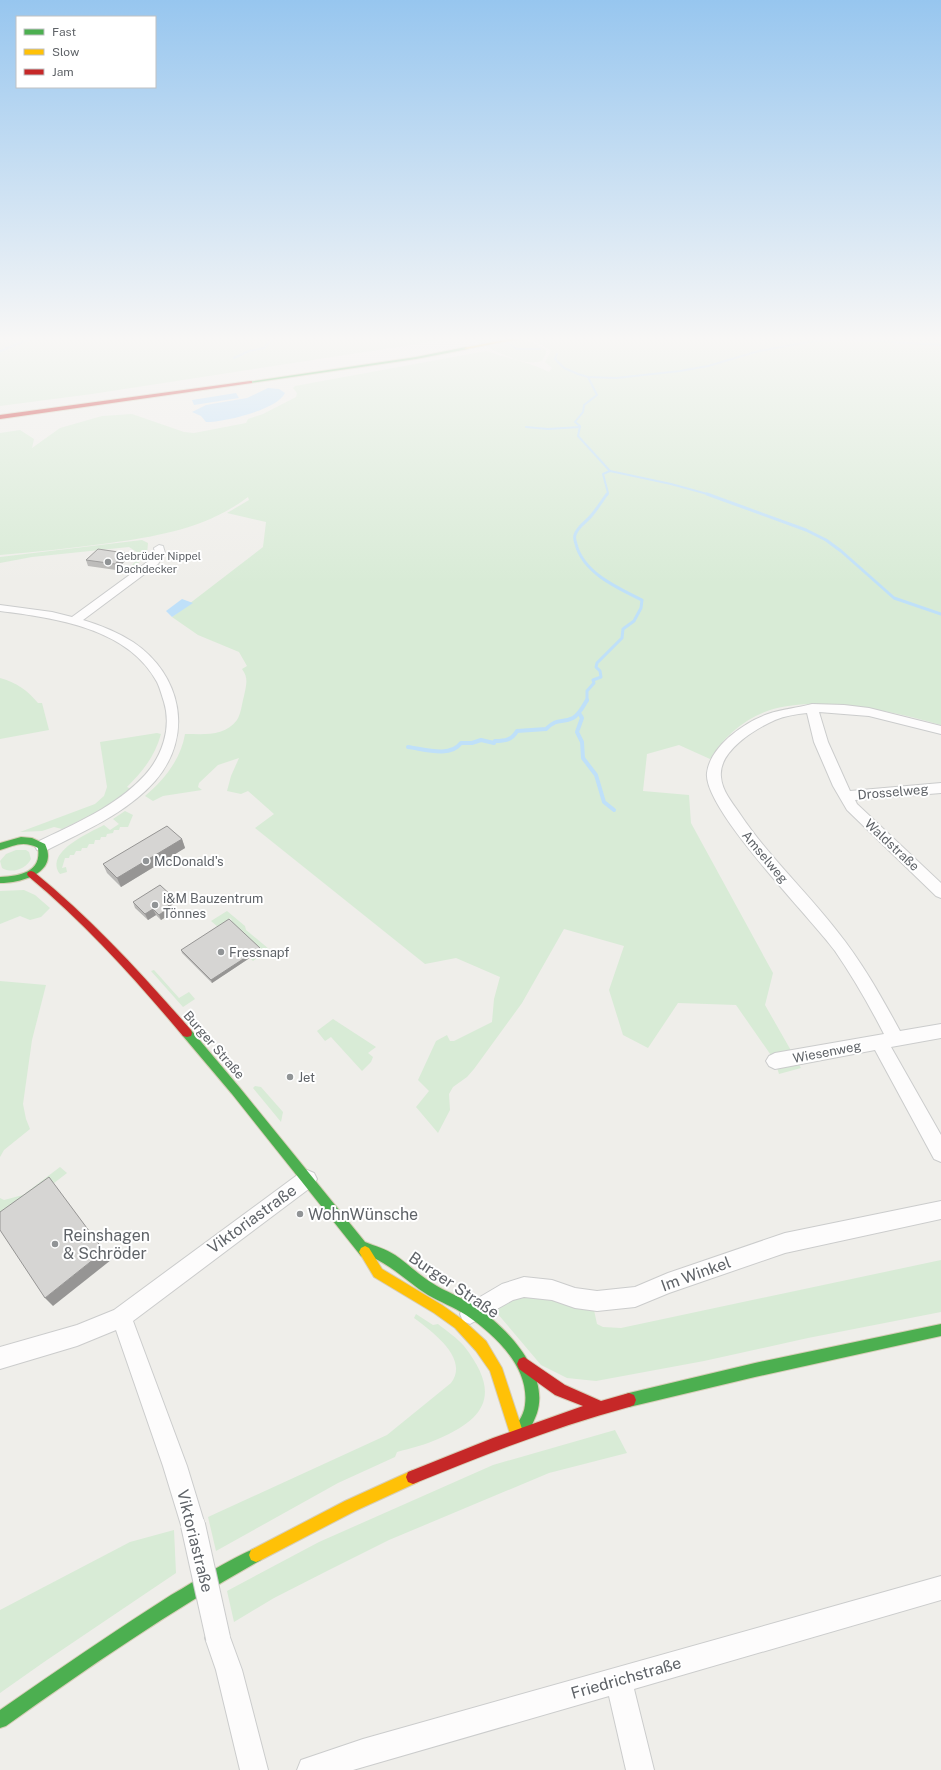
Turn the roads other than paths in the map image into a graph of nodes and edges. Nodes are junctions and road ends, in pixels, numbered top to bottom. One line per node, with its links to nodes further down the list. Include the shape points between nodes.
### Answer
1 (159, 548): 3 (street, via 160,553 154,562)
2 (0, 608): 3 (street)
3 (76, 620): 8 (street, via 123,641 155,670 171,703 173,730 164,759 135,792 109,810)
4 (812, 708): 5 (street, Amselweg, via 873,713); 7 (street, via 821,742); 14 (street, Amselweg, via 758,723 739,736 714,766 715,783 743,832 850,960)
5 (941, 730)
6 (941, 788): 7 (street, Drosselweg)
7 (845, 796): 12 (street, Waldstraße, via 857,812)
8 (42, 846): 9 (main road, via 27,840 12,841); 10 (main road, via 45,850 44,860)
9 (0, 847)
10 (31, 874): 11 (main road, via 16,880); 18 (main road, Burger Straße, via 89,924 150,991 236,1090)
11 (0, 880)
12 (941, 892)
13 (941, 1031): 14 (street)
14 (896, 1039): 15 (street)
15 (879, 1042): 16 (street, Wiesenweg); 17 (street)
16 (775, 1062)
17 (941, 1153)
18 (307, 1179): 20 (main road, Burger Straße); 21 (street, Viktoriastraße)
19 (941, 1210): 22 (street, Im Winkel, via 785,1243 635,1297 597,1302 552,1290 524,1287 509,1291)
20 (362, 1247): 22 (main road, Burger Straße, via 389,1259); 22 (main road, Burger Straße, via 378,1272 438,1309)
21 (121, 1317): 24 (street, Viktoriastraße, via 80,1335); 31 (street, Viktoriastraße, bridge, via 175,1466 193,1525 218,1638 229,1670)
22 (465, 1318): 25 (main road, Burger Straße, via 499,1334); 27 (main road, Burger Straße, via 495,1368)
23 (941, 1330): 26 (main road, via 748,1371)
24 (0, 1358)
25 (521, 1362): 26 (main road, via 558,1390); 27 (main road, Burger Straße, via 533,1388 534,1401 529,1420)
26 (600, 1407): 27 (main road)
27 (517, 1435): 30 (main road, via 387,1488 288,1536 228,1569 126,1632)
28 (941, 1588): 29 (street, Friedrichstraße)
29 (619, 1680): 32 (street, Friedrichstraße); 33 (street)
30 (0, 1720)
31 (254, 1770)
32 (311, 1770)
33 (640, 1770)

